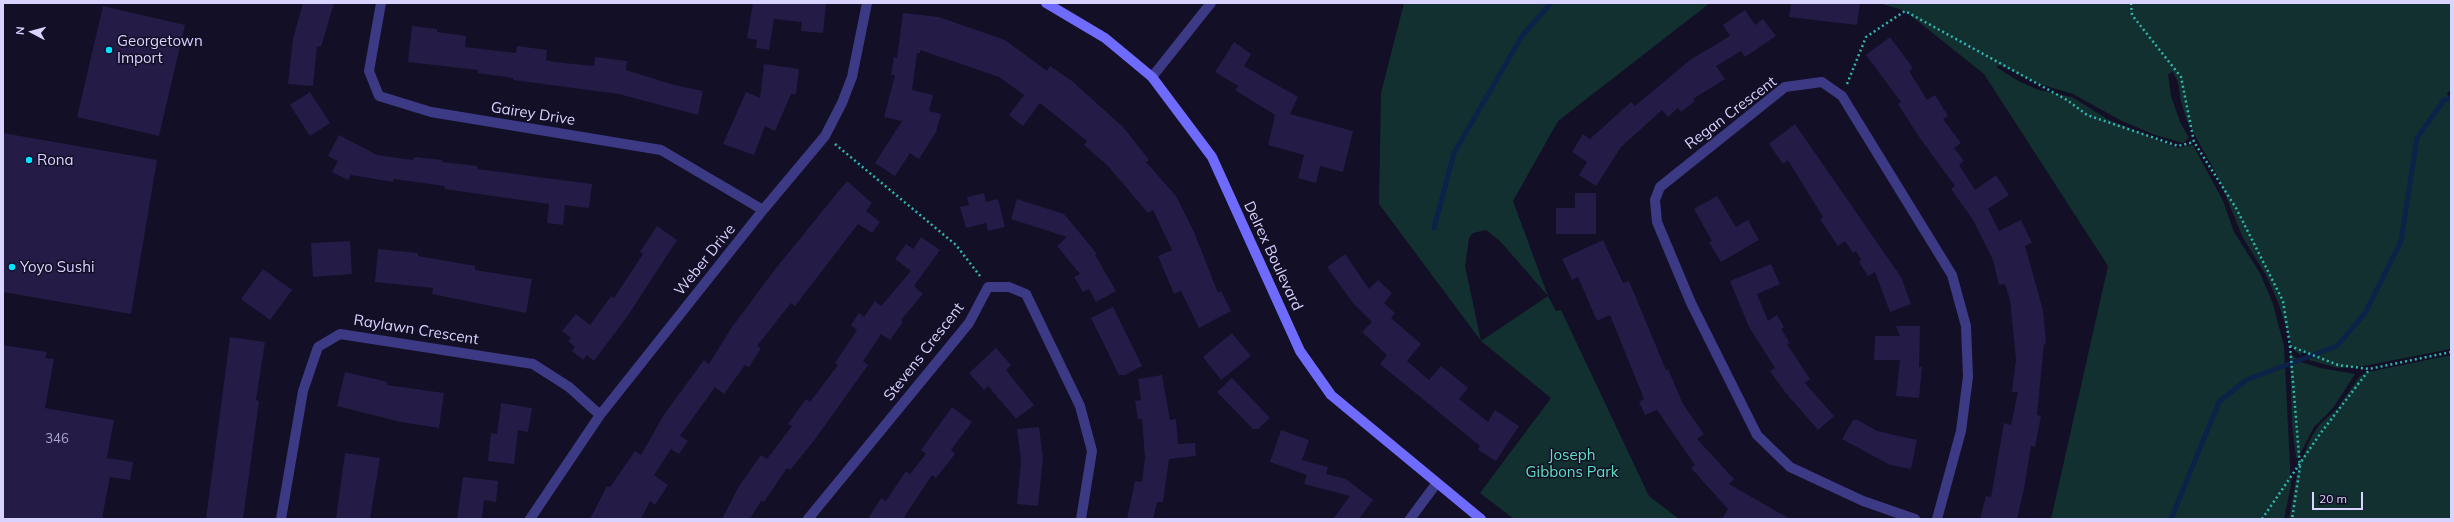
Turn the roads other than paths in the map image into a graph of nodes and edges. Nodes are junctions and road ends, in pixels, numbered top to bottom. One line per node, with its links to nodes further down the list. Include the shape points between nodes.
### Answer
1 (381, 3): 6 (street, Gairey Drive, via 369,72 379,96 431,112 661,150)
2 (867, 3): 6 (street, Weber Drive, via 852,77 842,103 825,136)
3 (1046, 3): 5 (street, Delrex Boulevard, via 1105,38)
4 (1211, 3): 5 (street)
5 (1152, 77): 8 (street, Delrex Boulevard, via 1212,157 1300,351 1322,383 1331,395)
6 (763, 210): 7 (street, Weber Drive)
7 (600, 415): 9 (street, Raylawn Crescent, via 569,387 533,364 340,334 318,346 302,391); 10 (street, Weber Drive)
8 (1436, 484): 13 (street); 14 (street, Delrex Boulevard)
9 (281, 519)
10 (530, 519)
11 (808, 519): 12 (street, Stevens Crescent, via 969,323 988,287 1009,287 1026,294 1080,406 1092,451)
12 (1081, 519)
13 (1410, 519)
14 (1481, 519)
15 (1915, 519): 16 (street, Regan Crescent, via 1862,501 1790,467 1757,435 1691,304 1656,222 1655,200 1660,187 1785,87 1822,82 1842,96 1952,275 1966,326 1968,377 1961,431)
16 (1937, 519)

